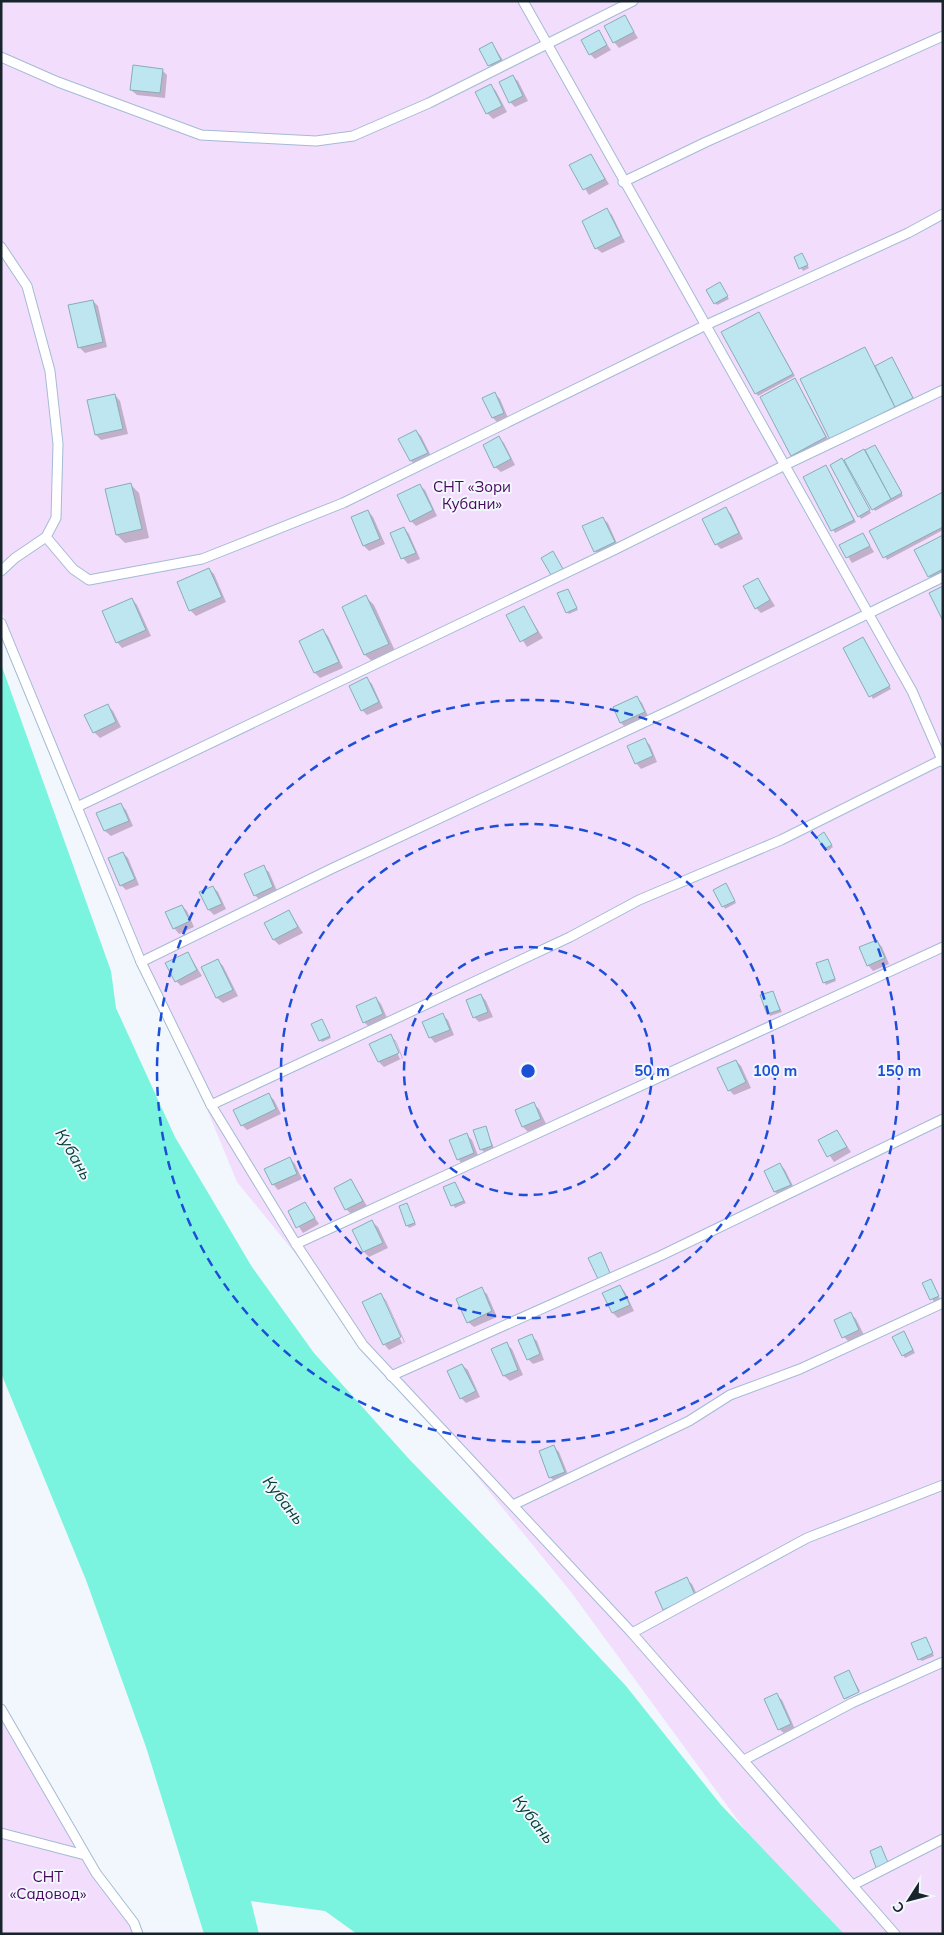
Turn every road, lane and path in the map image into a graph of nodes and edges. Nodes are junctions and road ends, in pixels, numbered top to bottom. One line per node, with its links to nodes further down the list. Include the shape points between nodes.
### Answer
1 (523, 1): 4 (lane)
2 (633, 1): 4 (lane)
3 (943, 36): 6 (lane)
4 (548, 45): 5 (lane, via 353,136 316,141 201,135 58,82); 6 (lane)
5 (1, 57)
6 (623, 182): 9 (lane)
7 (943, 214): 9 (lane)
8 (1, 247): 12 (lane, via 27,286 50,371 58,444 56,518)
9 (704, 326): 11 (lane); 12 (lane, via 343,503 202,559 89,580 73,569)
10 (943, 390): 11 (lane)
11 (783, 466): 15 (lane); 18 (lane)
12 (46, 537): 13 (lane)
13 (1, 571)
14 (943, 577): 15 (lane)
15 (868, 615): 17 (lane, via 912,692); 20 (lane)
16 (1, 622): 18 (lane)
17 (942, 760): 21 (lane, via 781,840 639,900 570,937)
18 (77, 807): 20 (lane)
19 (943, 947): 23 (lane)
20 (141, 962): 21 (lane)
21 (210, 1105): 23 (lane)
22 (943, 1119): 25 (lane, via 660,1256)
23 (296, 1244): 25 (lane, via 363,1345)
24 (943, 1303): 27 (lane, via 730,1396 689,1421)
25 (391, 1376): 27 (lane)
26 (943, 1485): 28 (lane, via 807,1538)
27 (513, 1505): 28 (lane)
28 (632, 1633): 31 (lane)
29 (943, 1662): 31 (lane, via 852,1703)
30 (1, 1708): 34 (lane)
31 (744, 1760): 35 (lane)
32 (1, 1833): 34 (lane)
33 (943, 1839): 35 (lane)
34 (85, 1855): 36 (lane, via 134,1922)
35 (853, 1885): 37 (lane)
36 (138, 1934)
37 (895, 1934)

